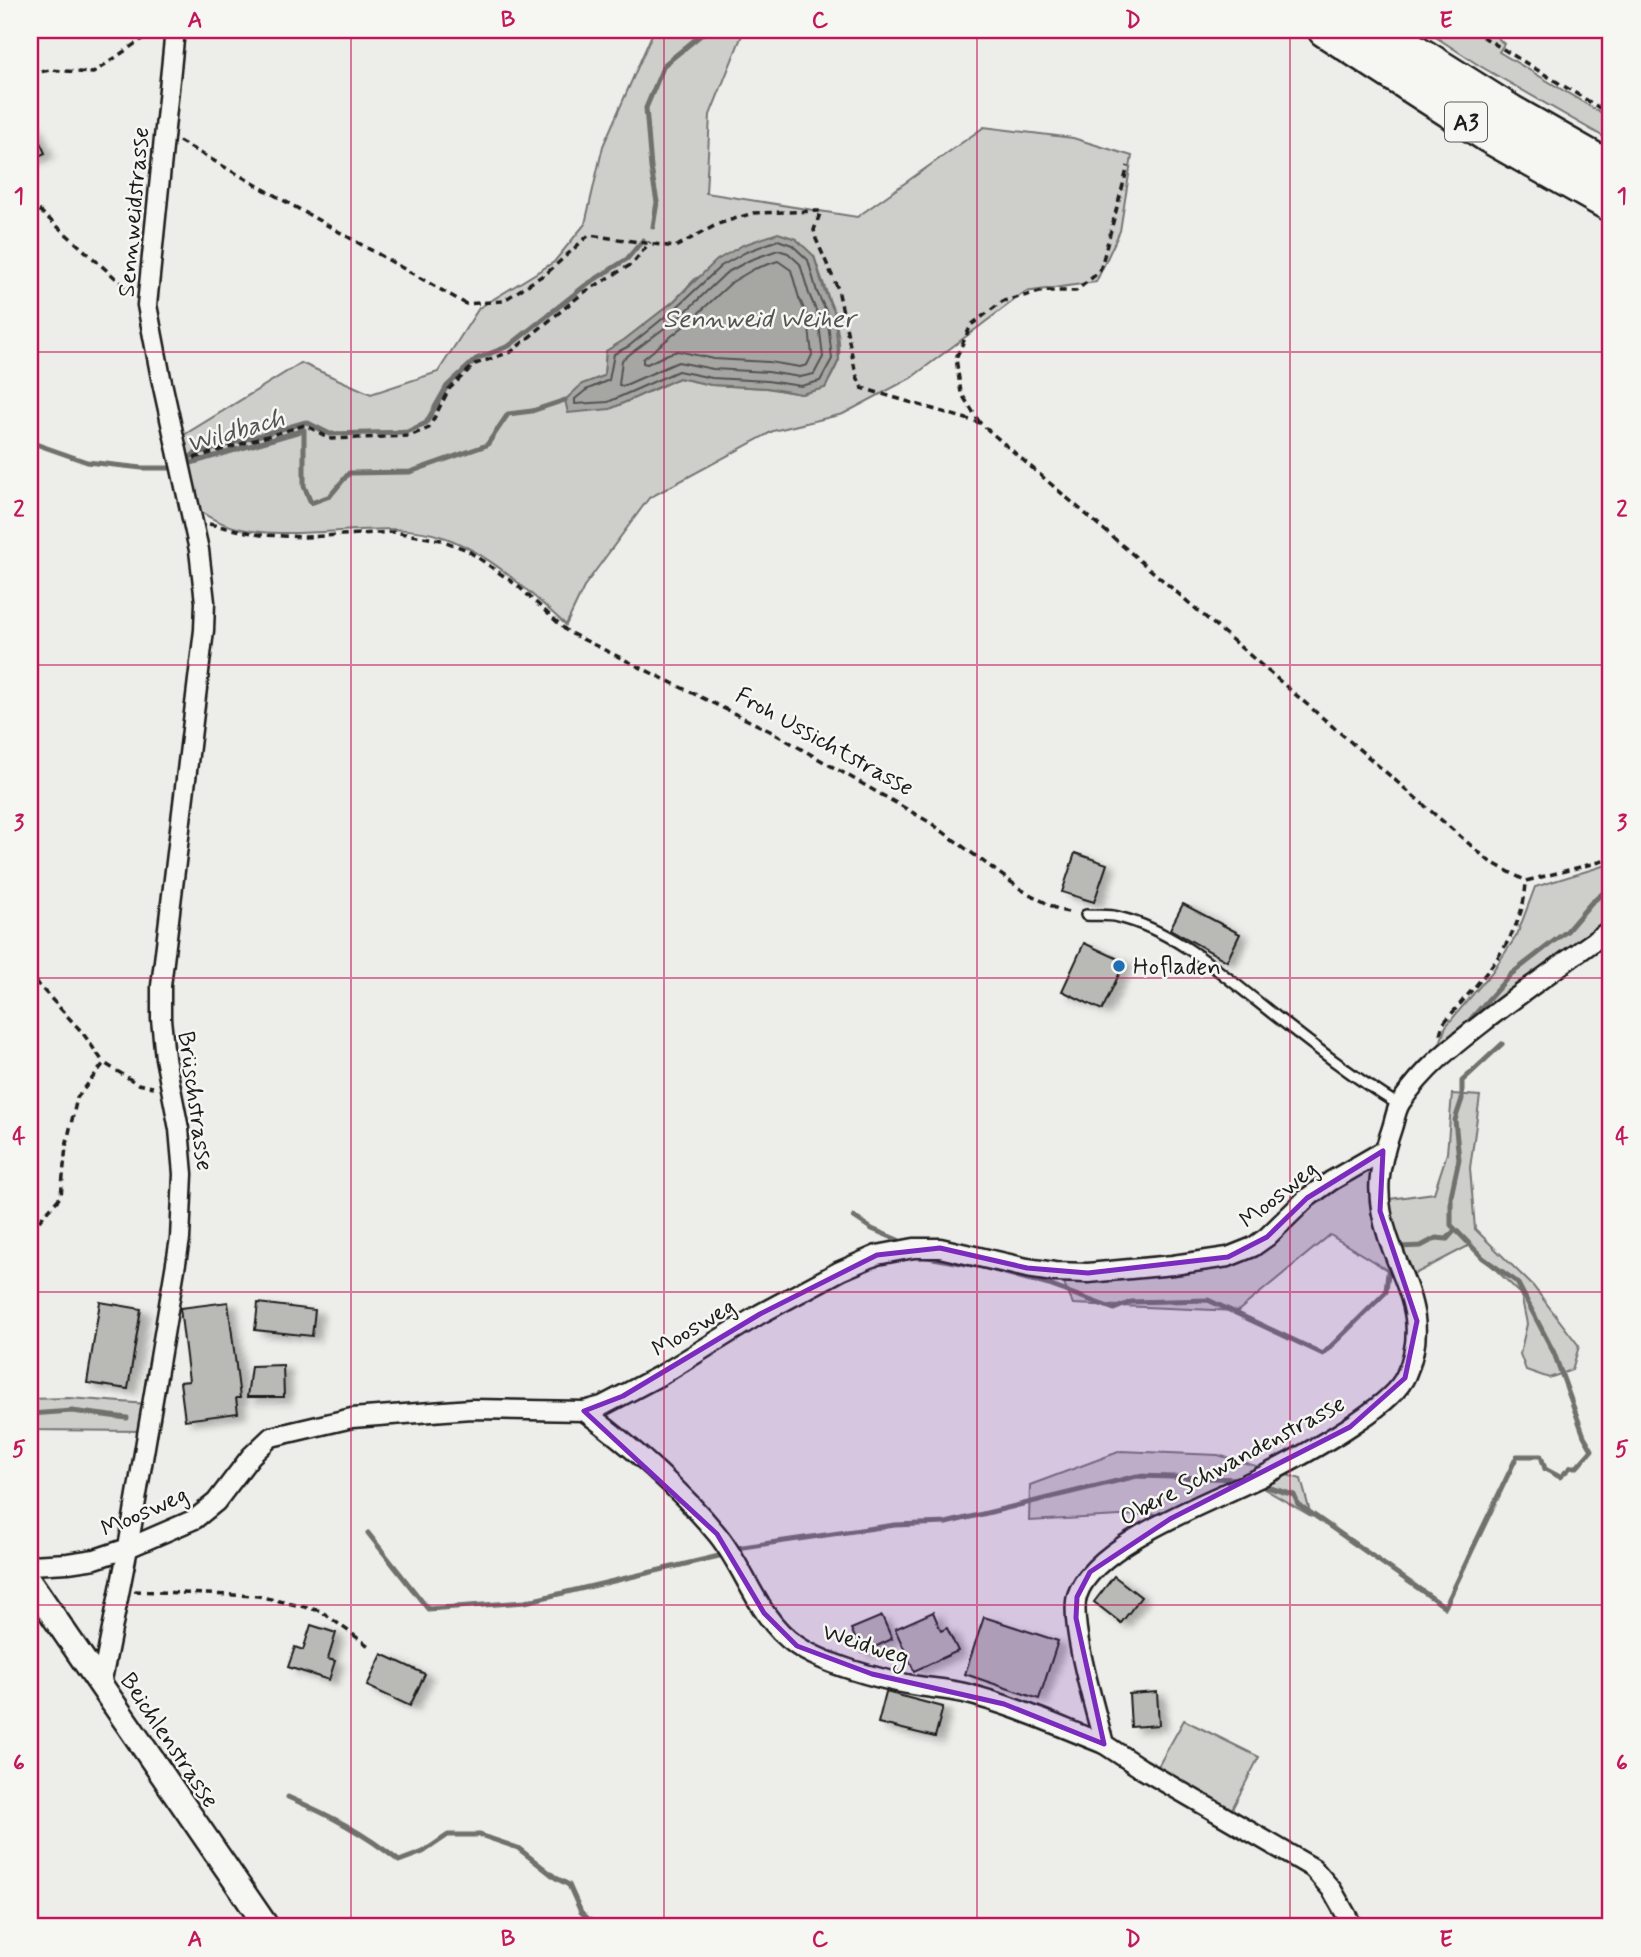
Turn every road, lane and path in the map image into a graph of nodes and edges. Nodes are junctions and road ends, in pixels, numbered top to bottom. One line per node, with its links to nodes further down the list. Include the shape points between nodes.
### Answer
1 (155, 30): 6 (path, via 93,73 50,70)
2 (175, 30): 8 (street, Sennweidstrasse)
3 (1325, 30): 12 (highway, A3, via 1489,136)
4 (1381, 30): 10 (highway, A3)
5 (1472, 30): 7 (path)
6 (30, 74)
7 (1611, 116)
8 (165, 134): 13 (path, via 466,304 503,301 548,272 589,234); 14 (street, Sennweidstrasse)
9 (1128, 166): 15 (path, via 1100,271 1076,291 1044,291 1003,301 971,325 956,358 961,393)
10 (1611, 169)
11 (30, 202): 14 (path)
12 (1611, 205)
13 (650, 242): 15 (path, via 676,247 718,224 753,213 821,211 814,230 816,239 838,289 862,388); 16 (path, via 632,264 583,293 510,352 475,365 449,389 429,428 409,436 331,439 304,425)
14 (148, 306): 16 (street, Sennweidstrasse)
15 (979, 423): 19 (path, via 1489,861)
16 (185, 464): 17 (street, Sennweidstrasse)
17 (193, 521): 20 (path, Froh Ussichtstrasse, via 261,535 394,532 467,550 518,586 568,632 770,731 931,822 1022,890 1059,910); 25 (street, Brüschstrasse, via 203,578 204,630 161,986)
18 (1611, 859): 19 (path)
19 (1527, 881): 24 (path, via 1526,899 1510,941 1443,1024)
20 (1086, 915): 26 (lane, via 1116,916 1193,951)
21 (1611, 929): 24 (street, Obere Schwandenstrasse)
22 (30, 970): 23 (path)
23 (104, 1063): 25 (path, via 138,1084); 28 (path, via 77,1098 61,1196)
24 (1432, 1063): 26 (street, Obere Schwandenstrasse)
25 (172, 1091): 30 (street, Brüschstrasse, via 183,1174 180,1239)
26 (1399, 1105): 27 (street, Obere Schwandenstrasse)
27 (1383, 1152): 29 (street, Moosweg, via 1307,1198 1253,1247 1228,1257 1088,1273 1027,1268 940,1248 877,1255 760,1314 623,1396); 36 (street, Obere Schwandenstrasse, via 1380,1211 1417,1321 1416,1344 1405,1378 1378,1408 1350,1427 1259,1478 1170,1519 1090,1572 1077,1597 1076,1618)
28 (39, 1221)
29 (584, 1411): 30 (street, Moosweg, via 471,1409 391,1414 271,1437 216,1502 195,1519); 36 (street, Weidweg, via 671,1486 717,1534 764,1613 797,1646 872,1674 1004,1704)
30 (128, 1548): 31 (street, Moosweg, via 95,1559); 33 (street, Brüschstrasse)
31 (30, 1565)
32 (30, 1582): 35 (street, Beichlenstrasse)
33 (121, 1589): 34 (path, via 258,1596 321,1611); 35 (street, Brüschstrasse)
34 (370, 1647)
35 (101, 1685): 39 (street, Beichlenstrasse)
36 (1104, 1744): 40 (street, via 1312,1868 1332,1890)
37 (1611, 1901): 38 (path)
38 (1611, 1917)
39 (267, 1927)
40 (1353, 1927)

